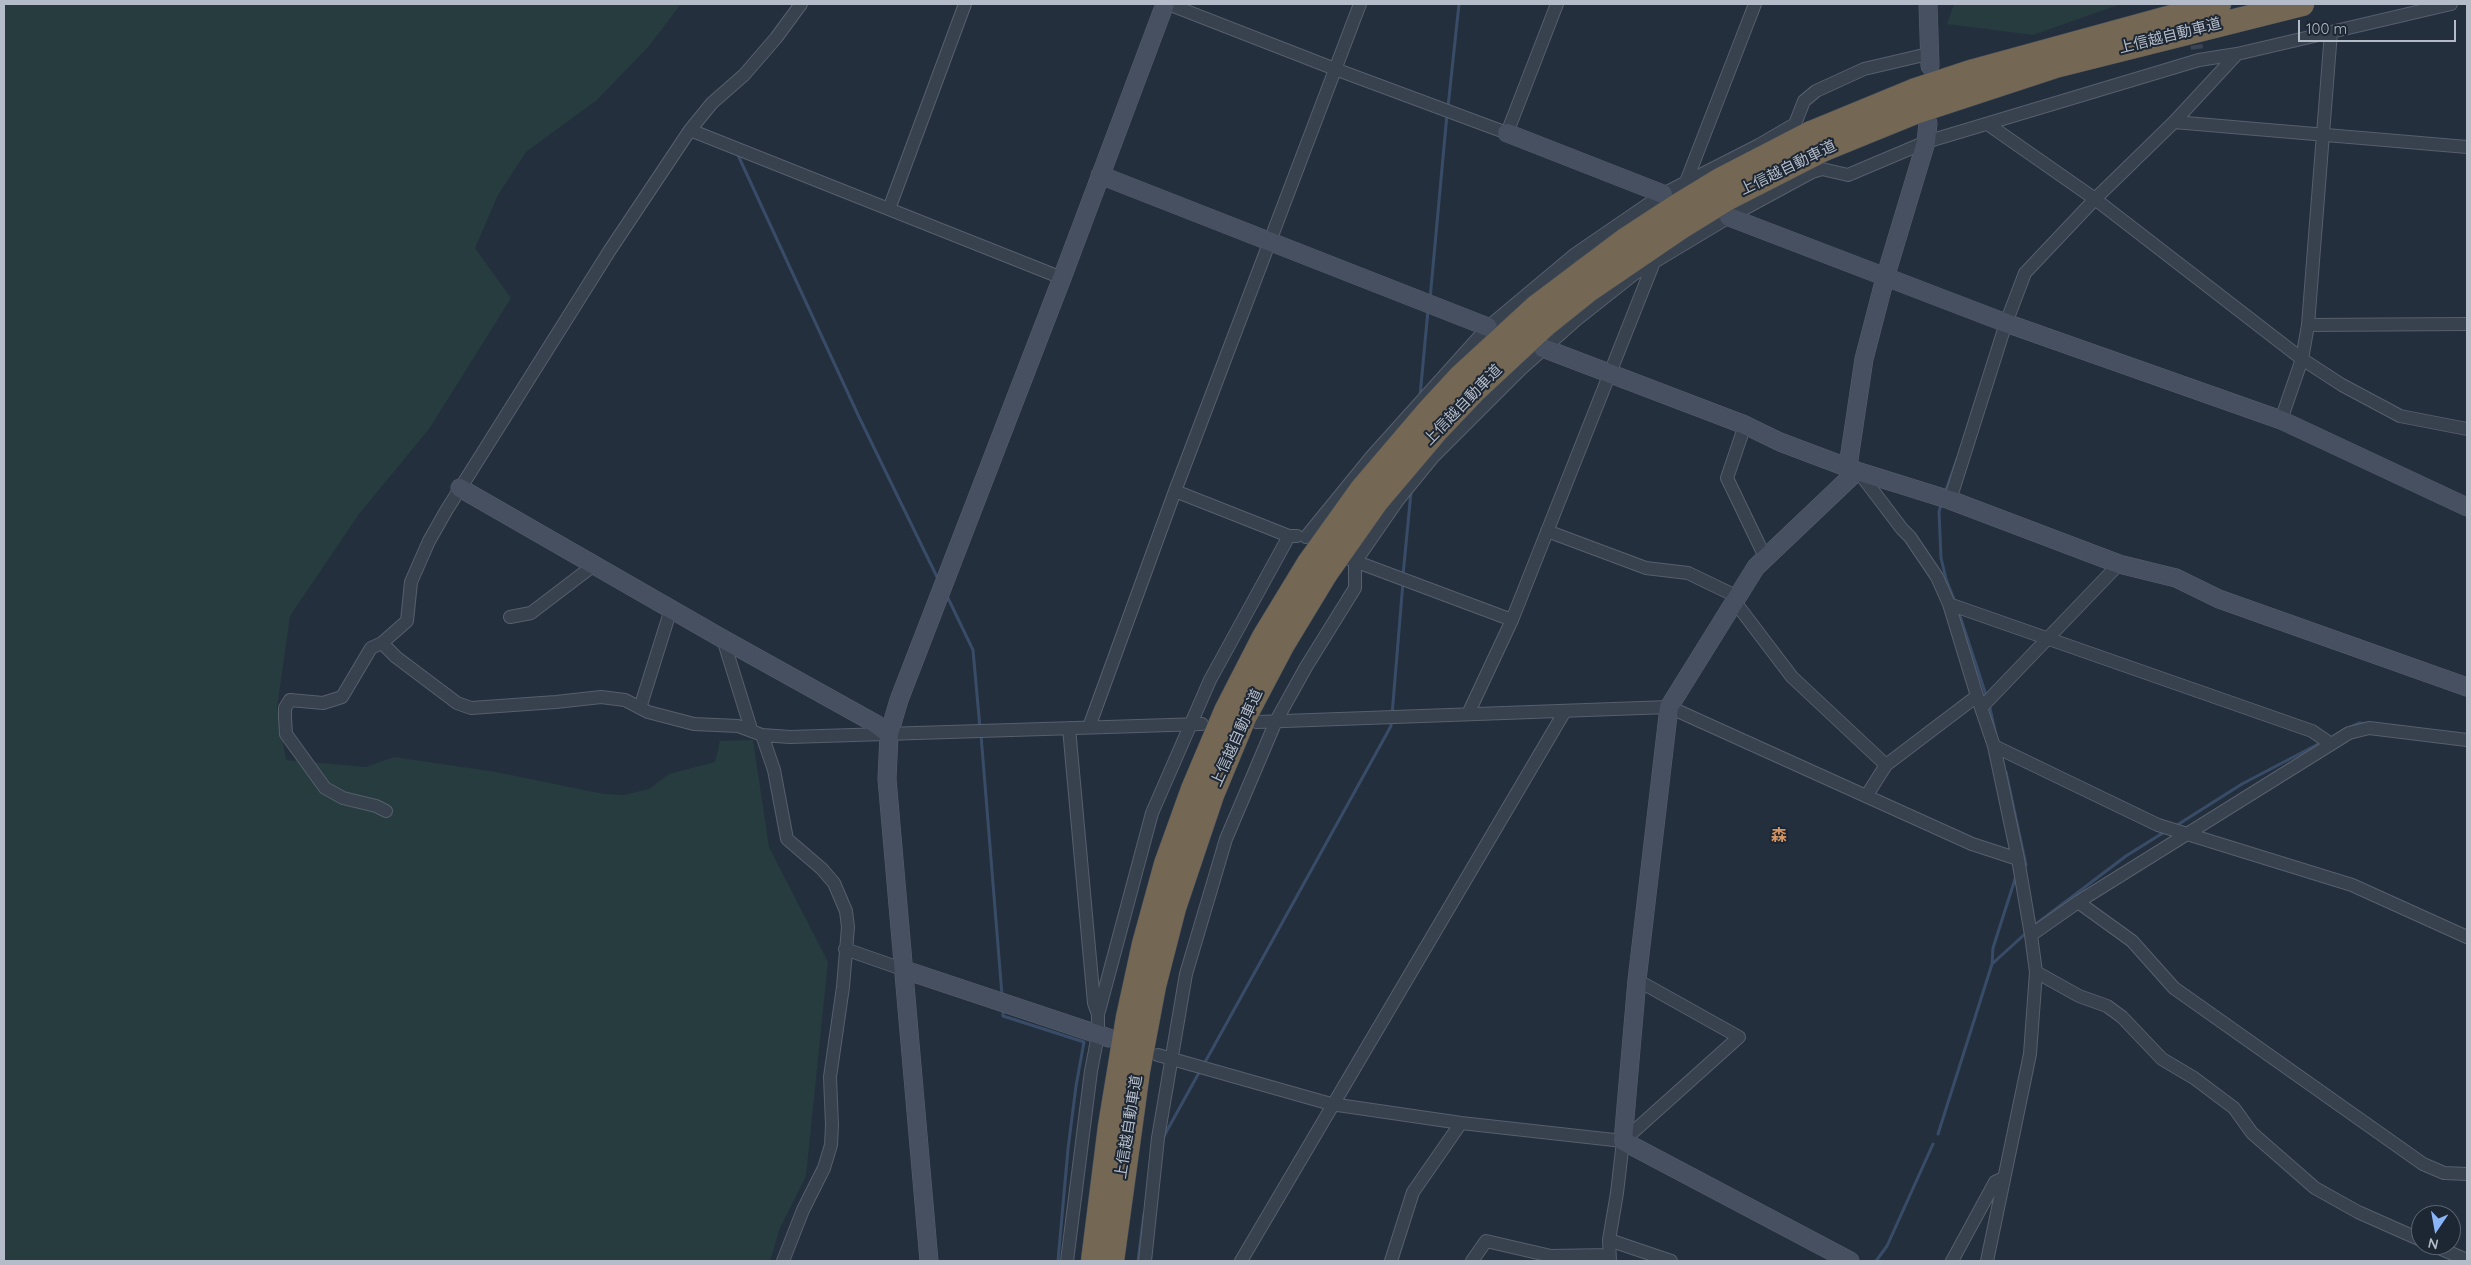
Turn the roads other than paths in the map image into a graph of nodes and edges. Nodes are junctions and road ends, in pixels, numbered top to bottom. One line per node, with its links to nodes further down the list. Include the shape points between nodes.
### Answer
1 (800, 4): 18 (street, via 744,75 712,102)
2 (965, 4): 28 (street)
3 (1166, 4): 14 (street); 24 (street)
4 (1360, 4): 14 (street)
5 (1557, 4): 19 (street)
6 (1755, 4): 25 (street)
7 (1928, 4): 13 (street)
8 (2219, 4): 21 (highway, 上信越自動車道, via 1974,71 1913,91)
9 (2302, 4): 21 (highway, 上信越自動車道, via 2054,66)
10 (2451, 4): 11 (street)
11 (2331, 32): 12 (street); 20 (street)
12 (2237, 54): 15 (street); 17 (street, via 2198,54)
13 (1929, 60): 25 (street, via 1864,69 1816,91 1804,100 1795,124)
14 (1334, 69): 19 (street); 30 (street)
15 (2174, 122): 20 (street); 27 (street)
16 (1928, 123): 22 (street)
17 (1989, 124): 22 (street); 27 (street)
18 (690, 130): 28 (street); 45 (street)
19 (1507, 133): 26 (street)
20 (2325, 134): 23 (street); 36 (street)
21 (1817, 142): 56 (highway, 上信越自動車道, bridge, via 1681,227 1590,289 1544,325 1474,390)
22 (1926, 142): 29 (street, via 1848,175 1822,169 1812,172); 33 (street)
23 (2467, 146)
24 (1100, 175): 30 (street); 32 (street)
25 (1686, 182): 26 (street)
26 (1663, 194): 37 (street, via 1574,255)
27 (2095, 199): 34 (street, via 2025,273); 39 (street)
28 (889, 209): 32 (street)
29 (1728, 217): 31 (street); 33 (street)
30 (1269, 243): 37 (street); 46 (street)
31 (1654, 262): 38 (street, via 1616,288); 40 (street)
32 (1062, 278): 78 (street, via 899,700)
33 (1885, 278): 34 (street); 44 (street, via 1864,359)
34 (2006, 323): 41 (street); 47 (street)
35 (2467, 324): 36 (street)
36 (2308, 325): 39 (street)
37 (1488, 327): 51 (street, via 1372,456)
38 (1544, 348): 40 (street); 53 (street, via 1433,457)
39 (2302, 359): 41 (street); 43 (street, via 2400,416)
40 (1611, 374): 42 (street); 49 (street)
41 (2281, 420): 48 (street)
42 (1745, 425): 44 (street, via 1780,442); 52 (street, via 1727,478)
43 (2467, 429)
44 (1853, 469): 47 (street); 52 (street); 58 (street, via 1910,537 1937,576)
45 (460, 488): 55 (street); 64 (street, via 429,541 411,582 407,621)
46 (1176, 491): 50 (street); 76 (street)
47 (1950, 500): 54 (street)
48 (2467, 507)
49 (1547, 531): 57 (street, via 1646,568 1688,574); 61 (street)
50 (1289, 536): 51 (street); 74 (street)
51 (1306, 537): 53 (street)
52 (1765, 557): 57 (street)
53 (1355, 562): 61 (street); 71 (street, via 1355,588)
54 (2119, 564): 63 (street); 65 (street, via 2176,578 2219,599)
55 (594, 565): 59 (street); 60 (street, via 531,613)
56 (1317, 568): 110 (highway, 上信越自動車道, via 1264,637 1226,711 1192,789 1166,864 1128,1017); 111 (highway, 上信越自動車道, via 1283,644 1244,718 1205,813 1174,908 1154,986 1138,1071)
57 (1736, 600): 67 (street); 82 (street, via 1792,677)
58 (1950, 604): 63 (street); 66 (street)
59 (670, 609): 62 (street); 68 (street)
60 (510, 618)
61 (1512, 620): 70 (street)
62 (724, 639): 77 (street); 78 (street)
63 (2049, 639): 66 (street); 80 (street, via 2312,730)
64 (382, 644): 68 (street, via 457,703 472,708 601,697 625,700); 84 (street, via 371,648 342,697 323,704 290,700 285,708 285,717 286,734 325,788 343,798)
65 (2467, 687)
66 (1979, 702): 81 (street); 82 (street)
67 (1669, 707): 69 (street); 83 (street); 93 (street)
68 (640, 708): 77 (street, via 694,724 738,726)
69 (1565, 711): 70 (street); 97 (street)
70 (1468, 714): 71 (street)
71 (1276, 721): 72 (street); 96 (street, via 1226,839)
72 (1257, 722)
73 (1202, 724): 74 (street)
74 (1189, 725): 76 (street); 94 (street, via 1152,813)
75 (1069, 728): 76 (street); 78 (street); 94 (street, via 1094,1003)
76 (1089, 728)
77 (756, 732): 78 (street, via 790,737); 90 (street, via 774,770 787,839 822,869 834,884 846,911)
78 (889, 734): 91 (street, via 887,779)
79 (2467, 740): 80 (street, via 2369,728 2350,732)
80 (2331, 744): 85 (street)
81 (1994, 746): 85 (street); 86 (street)
82 (1886, 765): 83 (street)
83 (1867, 795): 86 (street, via 1972,844)
84 (386, 811)
85 (2187, 836): 87 (street); 89 (street, via 2352,885)
86 (2018, 859): 88 (street)
87 (2078, 902): 88 (street); 100 (street, via 2132,941 2174,988 2423,1164 2444,1173)
88 (2031, 935): 92 (street)
89 (2467, 937)
90 (845, 950): 91 (street); 107 (street, via 830,1077 831,1145)
91 (905, 970): 95 (street); 108 (street)
92 (2036, 972): 101 (street, via 2030,1054); 102 (street, via 2122,1017 2162,1059 2234,1108 2252,1133 2315,1188)
93 (1637, 980): 99 (street); 99 (street, via 1739,1037)
94 (1098, 1014): 95 (street)
95 (1104, 1037): 109 (street, via 1091,1071)
96 (1164, 1057): 97 (street); 112 (street)
97 (1331, 1104): 98 (street); 113 (street)
98 (1461, 1123): 99 (street); 114 (street, via 1412,1192)
99 (1623, 1141): 103 (street); 117 (street)
100 (2467, 1174)
101 (2004, 1178): 118 (street, via 1994,1182); 119 (street)
102 (2411, 1236)
103 (1609, 1240): 105 (street); 116 (street)
104 (2455, 1255): 106 (street)
105 (1610, 1258): 115 (street, via 1551,1256 1486,1242)
106 (2467, 1260)
107 (783, 1261)
108 (929, 1261)
109 (1067, 1261)
110 (1093, 1261)
111 (1112, 1261)
112 (1146, 1261)
113 (1241, 1261)
114 (1391, 1261)
115 (1472, 1261)
116 (1671, 1261)
117 (1850, 1261)
118 (1952, 1261)
119 (1987, 1261)

